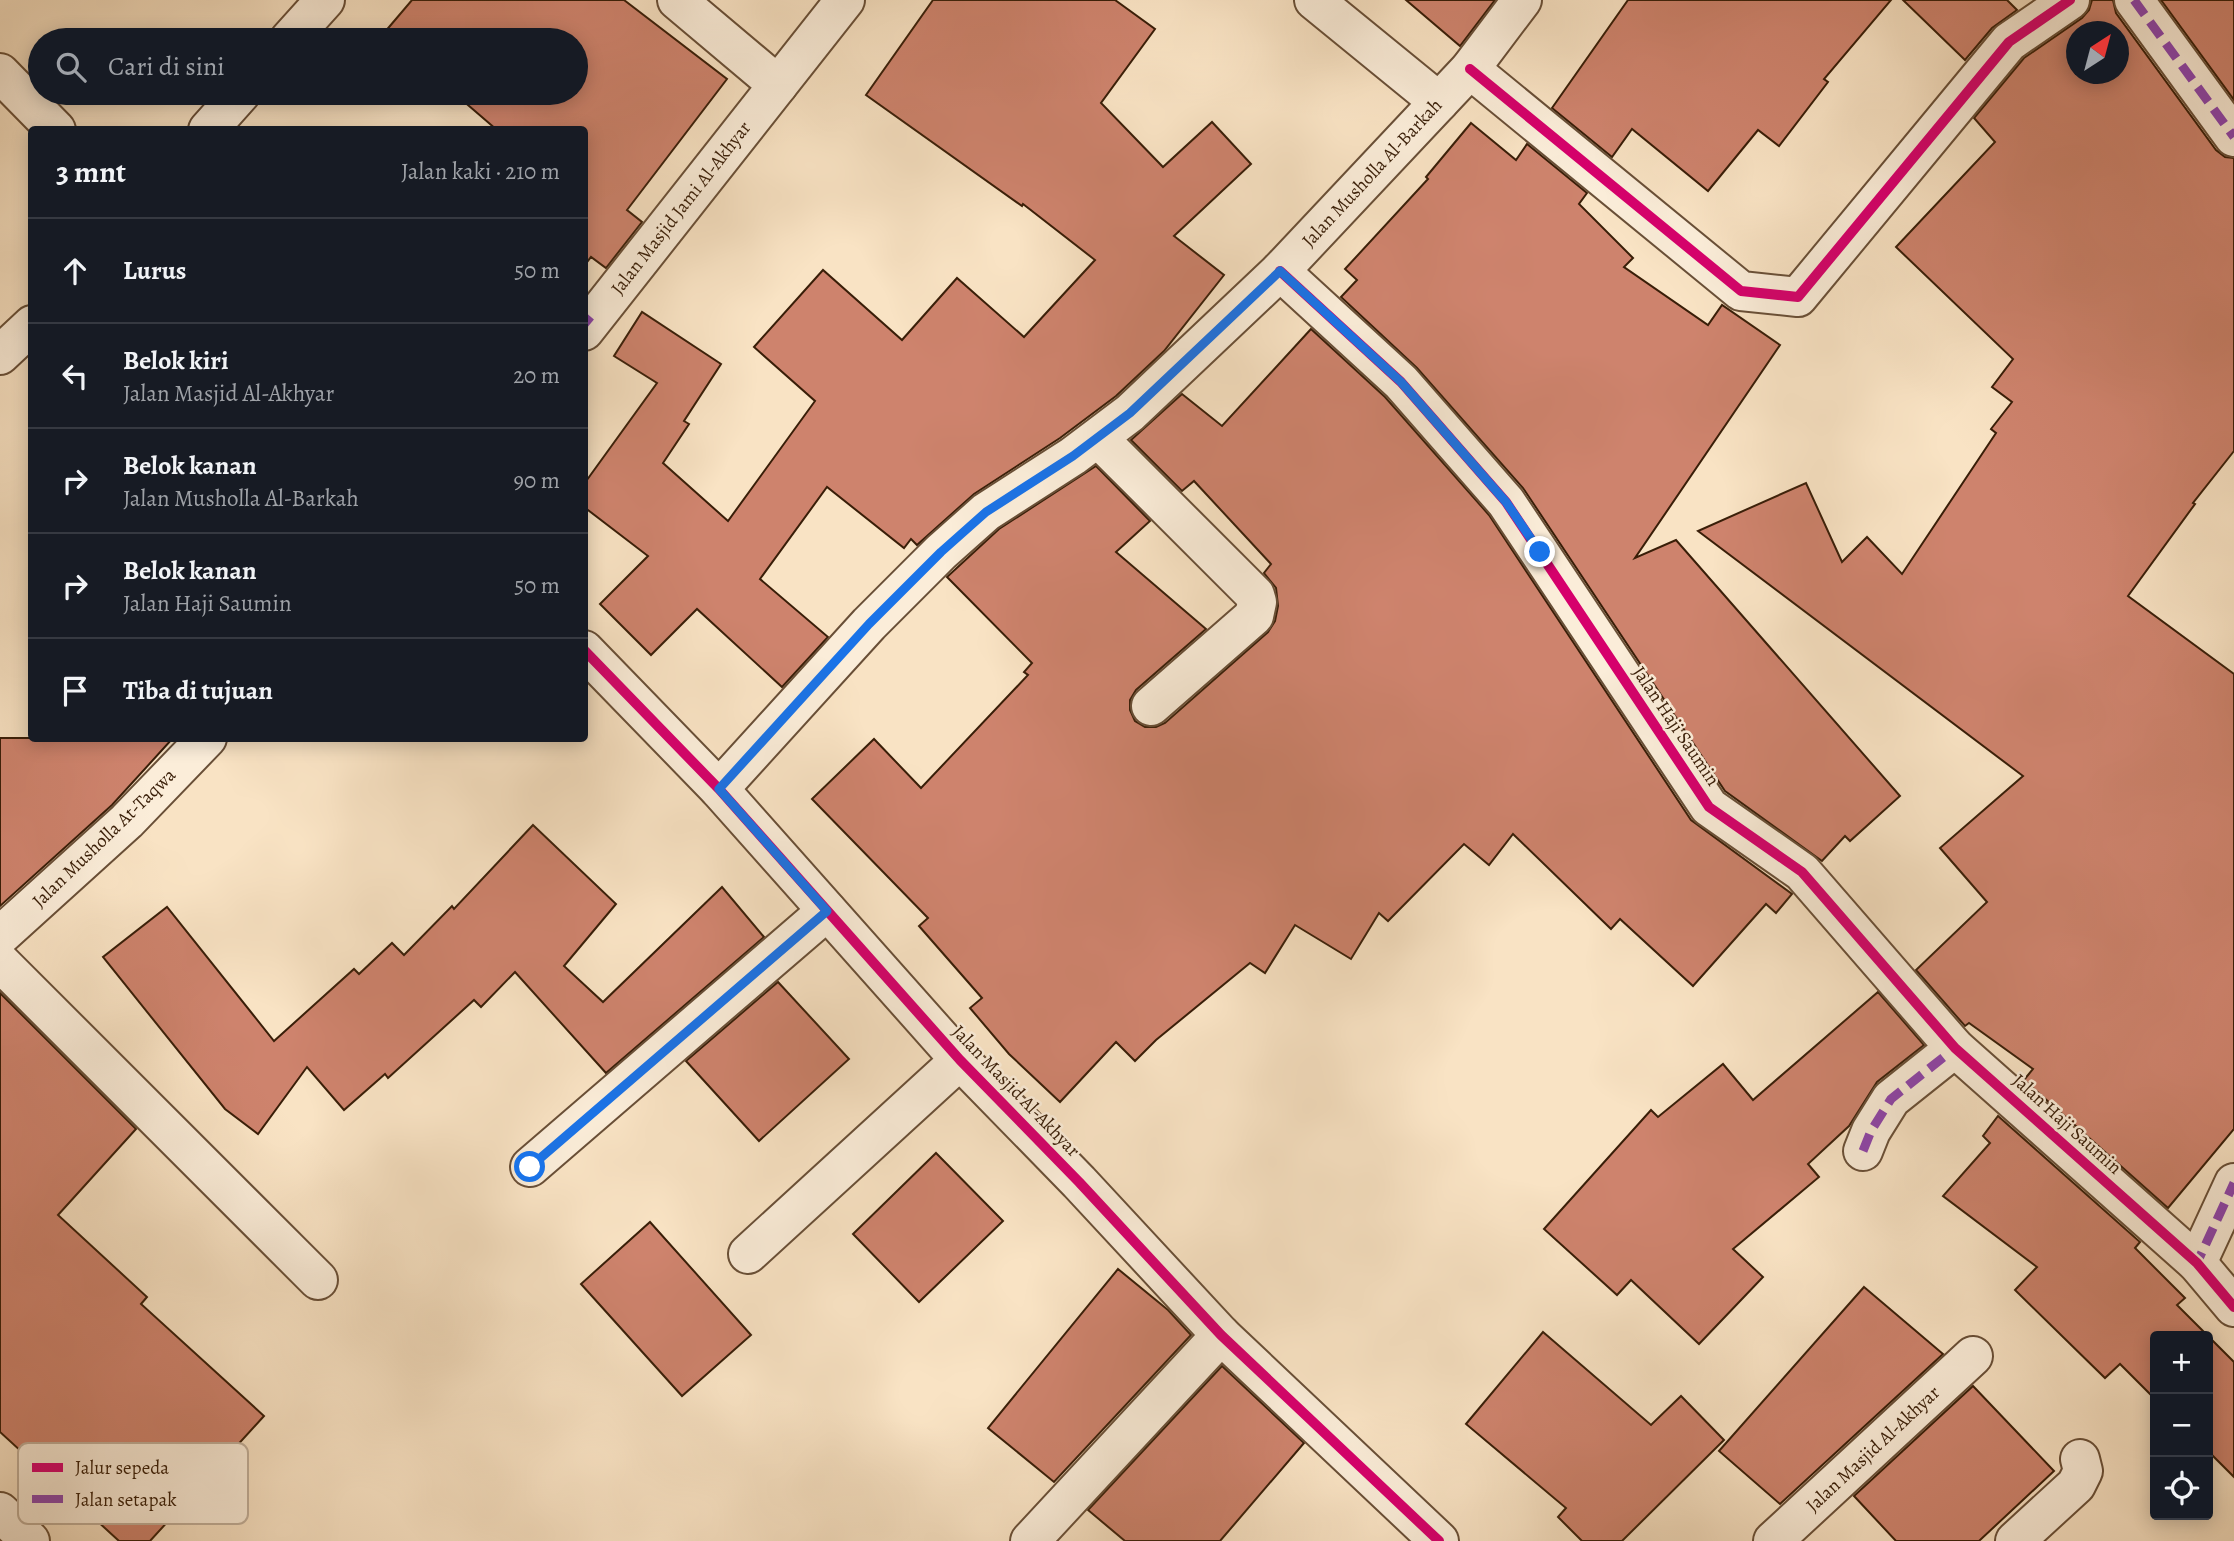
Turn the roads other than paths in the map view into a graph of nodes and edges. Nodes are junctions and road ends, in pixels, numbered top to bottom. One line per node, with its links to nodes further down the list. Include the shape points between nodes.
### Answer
1 (325, 0): 8 (street)
2 (677, 0): 11 (street)
3 (845, 0): 11 (street, Jalan Masjid Jami Al-Akhyar)
4 (1314, 0): 13 (street)
5 (1522, 0): 9 (street, Jalan Musholla Al-Barkah)
6 (2070, 0): 9 (street, via 2009,42 1798,297 1741,291)
7 (2134, 0): 18 (street)
8 (300, 28)
9 (1470, 69): 13 (street, Jalan Musholla Al-Barkah)
10 (0, 73): 12 (street)
11 (778, 85): 20 (street, Jalan Masjid Jami Al-Akhyar)
12 (28, 102)
13 (1439, 102): 19 (street, Jalan Musholla Al-Barkah)
14 (31, 105): 16 (street)
15 (230, 105): 17 (street)
16 (52, 126)
17 (212, 126)
18 (2234, 137)
19 (1280, 271): 23 (street, Jalan Musholla Al-Barkah); 31 (street, Jalan Haji Saumin, via 1401,382 1506,502 1709,807 1802,872)
20 (588, 323)
21 (28, 331): 22 (street)
22 (0, 355)
23 (1098, 438): 25 (street, via 1257,602 1254,616); 27 (street, Jalan Musholla Al-Barkah, via 986,512 941,552)
24 (588, 654): 27 (street, Jalan Masjid Al-Akhyar)
25 (1151, 706)
26 (203, 742): 29 (street, Jalan Musholla At-Taqwa, via 127,821)
27 (719, 789): 28 (street, Jalan Masjid Al-Akhyar)
28 (827, 911): 32 (street, Jalan Masjid Al-Akhyar); 34 (street)
29 (0, 936)
30 (0, 962): 38 (street)
31 (1955, 1048): 33 (street, via 1891,1099); 37 (street, Jalan Haji Saumin)
32 (960, 1059): 36 (street); 40 (street, Jalan Masjid Al-Akhyar)
33 (1863, 1150)
34 (530, 1167)
35 (2234, 1183): 37 (street)
36 (748, 1254)
37 (2197, 1263): 39 (street, Jalan Haji Saumin)
38 (318, 1280)
39 (2234, 1307)
40 (1222, 1335): 45 (street); 46 (street, Jalan Masjid Al-Akhyar)
41 (1973, 1356): 47 (street, Jalan Masjid Al-Akhyar)
42 (2080, 1458): 48 (street, via 2083,1471 2076,1485)
43 (0, 1512): 44 (street)
44 (30, 1541)
45 (1030, 1541)
46 (1439, 1541)
47 (1773, 1541)
48 (2015, 1541)

